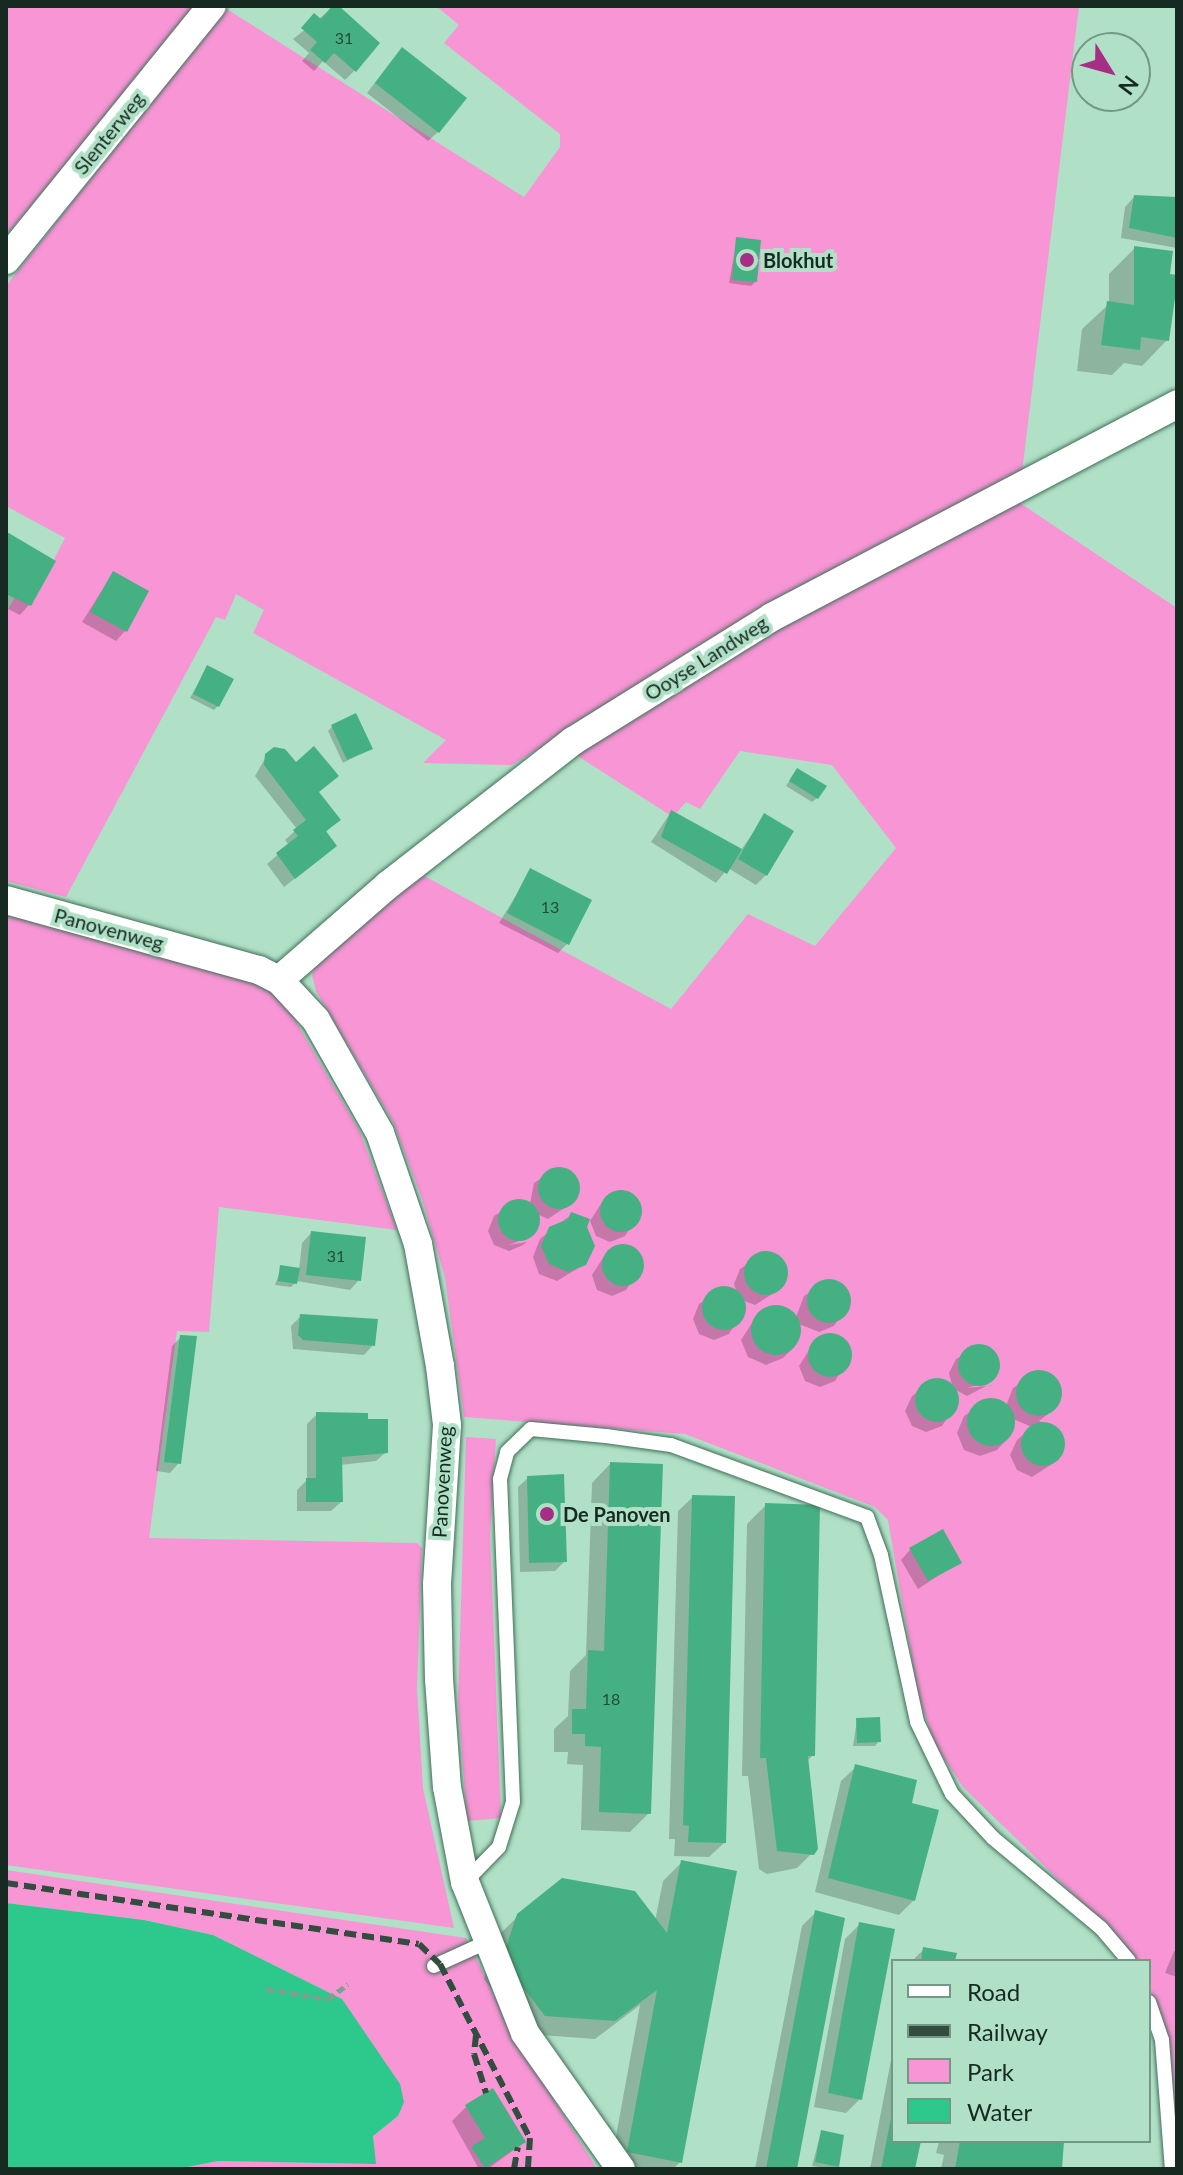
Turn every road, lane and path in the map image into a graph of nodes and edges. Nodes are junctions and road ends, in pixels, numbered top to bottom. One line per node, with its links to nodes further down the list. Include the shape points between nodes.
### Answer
1 (212, 6): 2 (street, Slenterweg)
2 (6, 260)
3 (1177, 404): 5 (street, Ooyse Landweg, via 772,617 573,741 388,885)
4 (6, 900): 5 (street, Panovenweg)
5 (279, 980): 6 (street, Panovenweg, via 316,1020 380,1133 418,1244 447,1425 437,1585 439,1679 447,1787)
6 (465, 1882): 7 (street, Panovenweg); 8 (lane, via 499,1847 513,1802 500,1479 507,1452 531,1429 606,1436 671,1445 867,1517 881,1555 917,1722 952,1794 993,1838 1101,1928)
7 (487, 1942): 9 (lane); 13 (street, Panovenweg, via 525,2033)
8 (1127, 1959)
9 (434, 1966)
10 (348, 1984): 11 (path, via 328,1999)
11 (266, 1989)
12 (1151, 2008): 14 (lane, via 1162,2040)
13 (621, 2169)
14 (1172, 2169)

